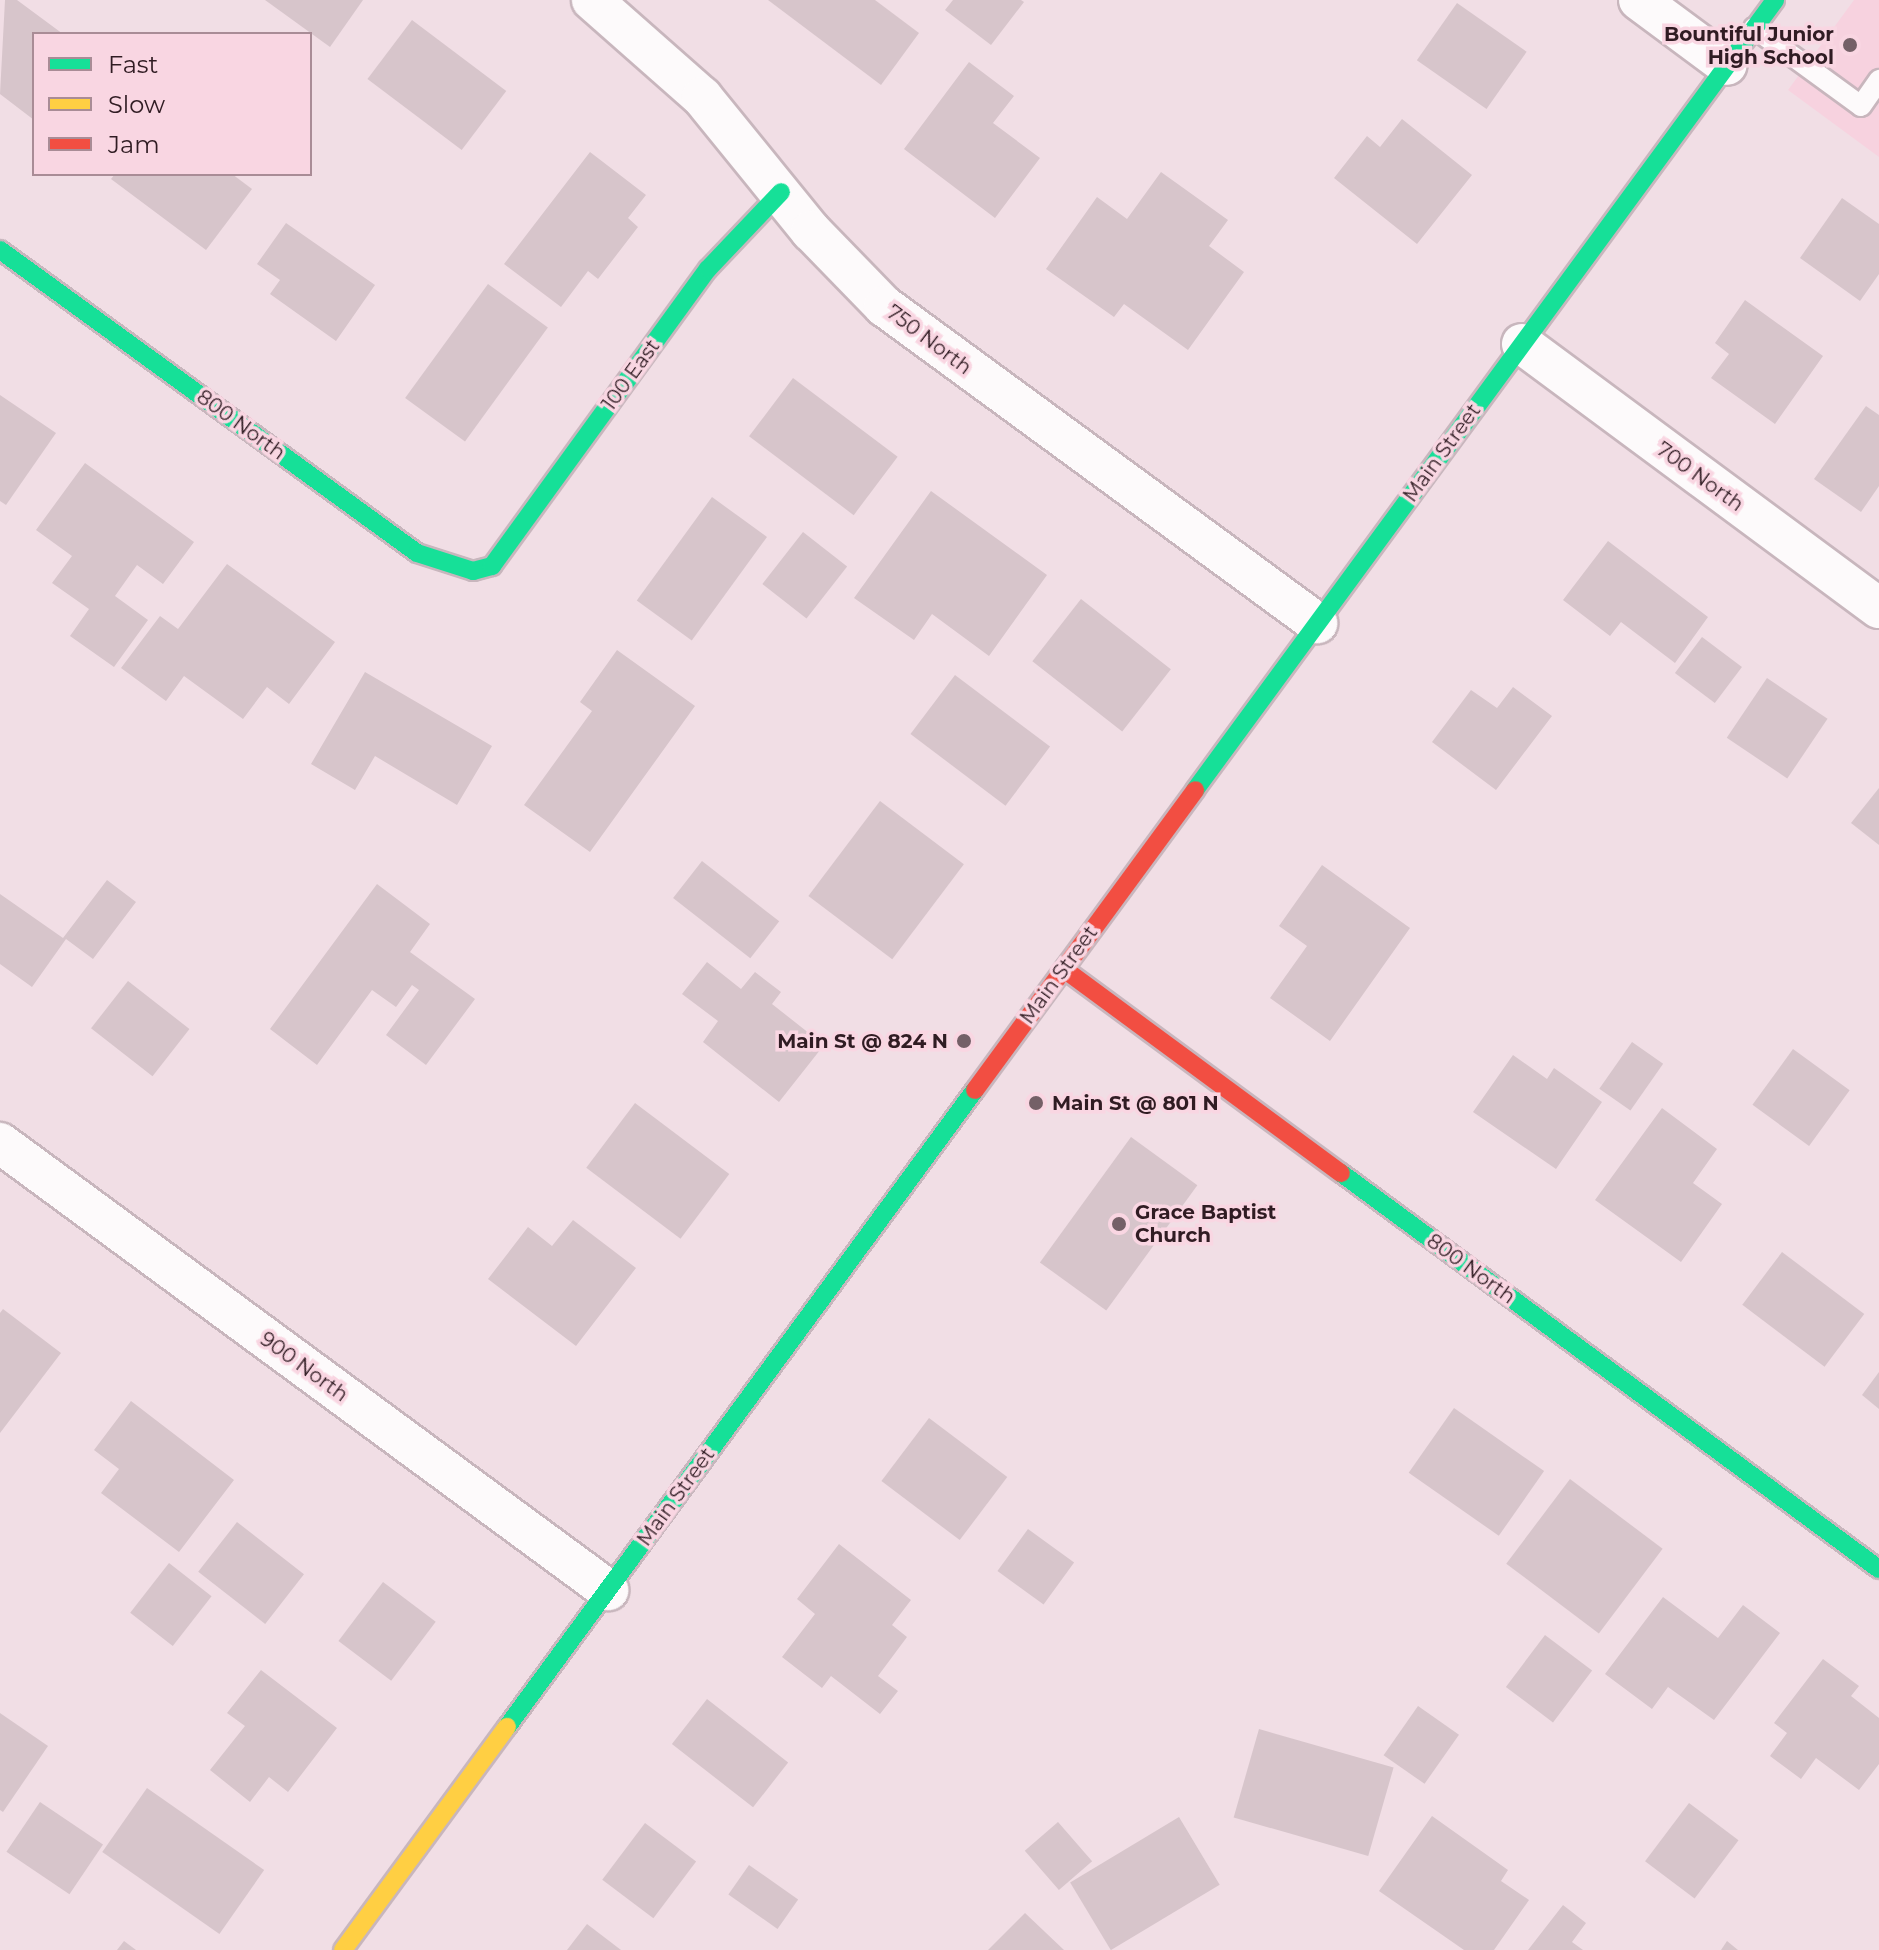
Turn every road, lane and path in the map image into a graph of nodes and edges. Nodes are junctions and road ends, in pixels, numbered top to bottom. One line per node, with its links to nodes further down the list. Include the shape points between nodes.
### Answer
1 (592, 0): 7 (street, 750 North, via 702,97)
2 (1639, 0): 5 (street)
3 (1775, 0): 4 (main road, Main Street)
4 (1754, 28): 5 (main road, Main Street); 6 (lane, via 1861,106)
5 (1727, 65): 9 (main road, Main Street)
6 (1879, 80)
7 (781, 192): 10 (main road, 100 East, via 708,269); 12 (street, 750 North, via 884,306)
8 (0, 250): 10 (main road, 800 North, via 417,553 454,569)
9 (1522, 344): 11 (street, 700 North); 12 (main road, Main Street)
10 (492, 566)
11 (1879, 608)
12 (1317, 623): 13 (main road, Main Street)
13 (1064, 969): 15 (main road, 800 North); 16 (main road, Main Street)
14 (0, 1143): 16 (street, 900 North)
15 (1879, 1569)
16 (608, 1590): 17 (main road, Main Street)
17 (343, 1950)

